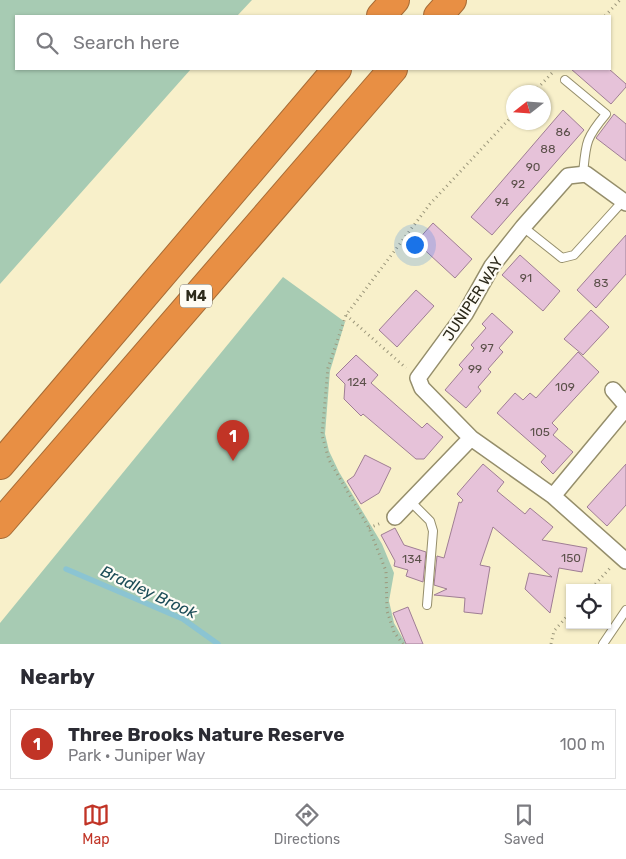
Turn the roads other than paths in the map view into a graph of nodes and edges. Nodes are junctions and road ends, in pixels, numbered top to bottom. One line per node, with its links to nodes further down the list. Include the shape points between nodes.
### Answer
1 (395, 0): 3 (highway)
2 (452, 0): 4 (highway)
3 (382, 15)
4 (439, 15)
5 (336, 70): 14 (highway, M4)
6 (392, 70): 18 (highway, M4)
7 (565, 80): 8 (lane, via 606,114 590,133)
8 (583, 174): 9 (street); 10 (street, JUNIPER WAY, via 568,176)
9 (625, 202): 10 (lane, via 574,255 562,258)
10 (523, 226): 13 (street, JUNIPER WAY, via 492,266 465,314 418,378 422,388)
11 (613, 390): 12 (street)
12 (626, 407): 15 (street)
13 (471, 438): 15 (street); 16 (street)
14 (0, 465)
15 (553, 496): 19 (street)
16 (410, 501): 17 (street); 20 (lane, via 430,521 433,531)
17 (395, 517)
18 (0, 524)
19 (623, 558)
20 (427, 605)
21 (626, 610): 22 (lane)
22 (604, 644)

